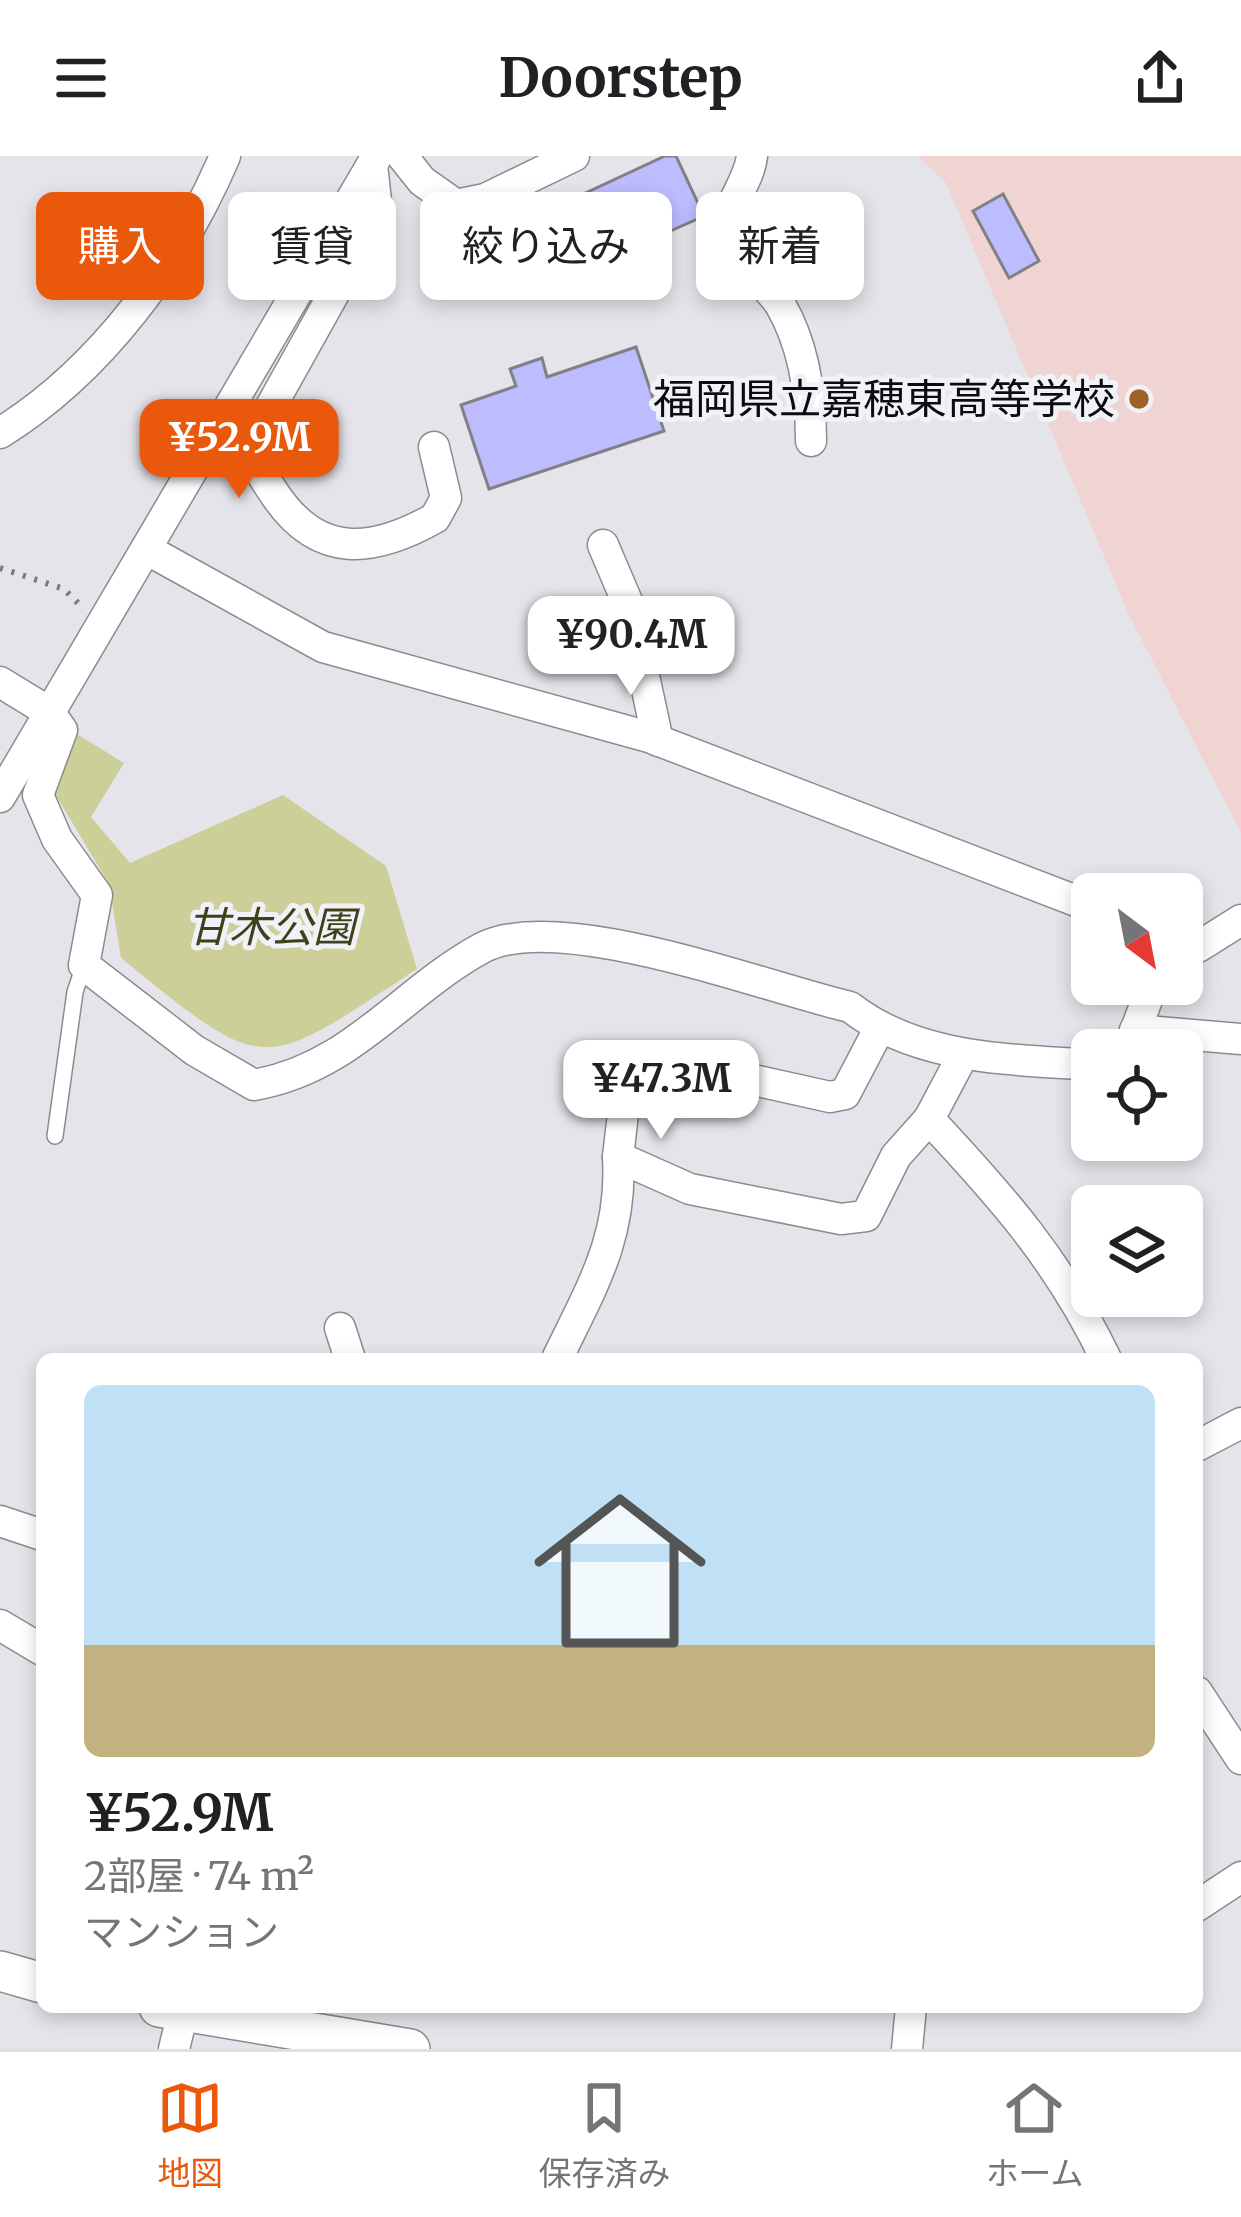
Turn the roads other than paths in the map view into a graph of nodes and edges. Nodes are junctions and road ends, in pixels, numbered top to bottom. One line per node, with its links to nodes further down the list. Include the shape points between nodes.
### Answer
1 (225, 156): 5 (street, via 152,285 86,364)
2 (574, 156): 4 (street, via 456,205)
3 (752, 156): 6 (street, via 725,232 728,248 782,307 802,354)
4 (384, 159): 7 (street, via 366,236 255,436 254,464 297,525 336,544 363,545 435,518 446,498); 9 (street)
5 (0, 433)
6 (812, 441)
7 (434, 447)
8 (603, 545): 12 (street, via 629,606)
9 (146, 549): 11 (street); 12 (street, via 323,647)
10 (0, 682): 11 (street)
11 (49, 712): 13 (street); 19 (street, via 62,730 38,795 97,895)
12 (658, 740): 14 (street)
13 (0, 797)
14 (1071, 899)
15 (1241, 920): 16 (street)
16 (1203, 940)
17 (1241, 941): 18 (street)
18 (1203, 947)
19 (84, 964): 20 (street, via 194,1050 254,1085 349,1048 483,948 528,935 577,934 850,1006); 26 (lane)
20 (879, 1029): 23 (street); 27 (street, via 845,1094 644,1066 627,1079)
21 (1203, 1039): 22 (street)
22 (1241, 1039)
23 (963, 1055): 24 (street); 25 (street)
24 (1071, 1063)
25 (929, 1119): 27 (street, via 896,1156 866,1216 841,1220 690,1189); 31 (street, via 1027,1223)
26 (55, 1136)
27 (618, 1157): 30 (street, via 612,1245)
28 (340, 1328): 29 (street)
29 (348, 1353)
30 (560, 1353)
31 (1103, 1353)
32 (1241, 1424): 33 (street)
33 (1203, 1443)
34 (0, 1521): 35 (street)
35 (36, 1533)
36 (0, 1625): 37 (street)
37 (36, 1647)
38 (1203, 1701): 39 (street)
39 (1241, 1759)
40 (1241, 1877): 41 (street)
41 (1203, 1902)
42 (0, 1971): 43 (street)
43 (36, 1982)
44 (910, 2013): 47 (street)
45 (172, 2023): 46 (street)
46 (410, 2049)
47 (907, 2049)

